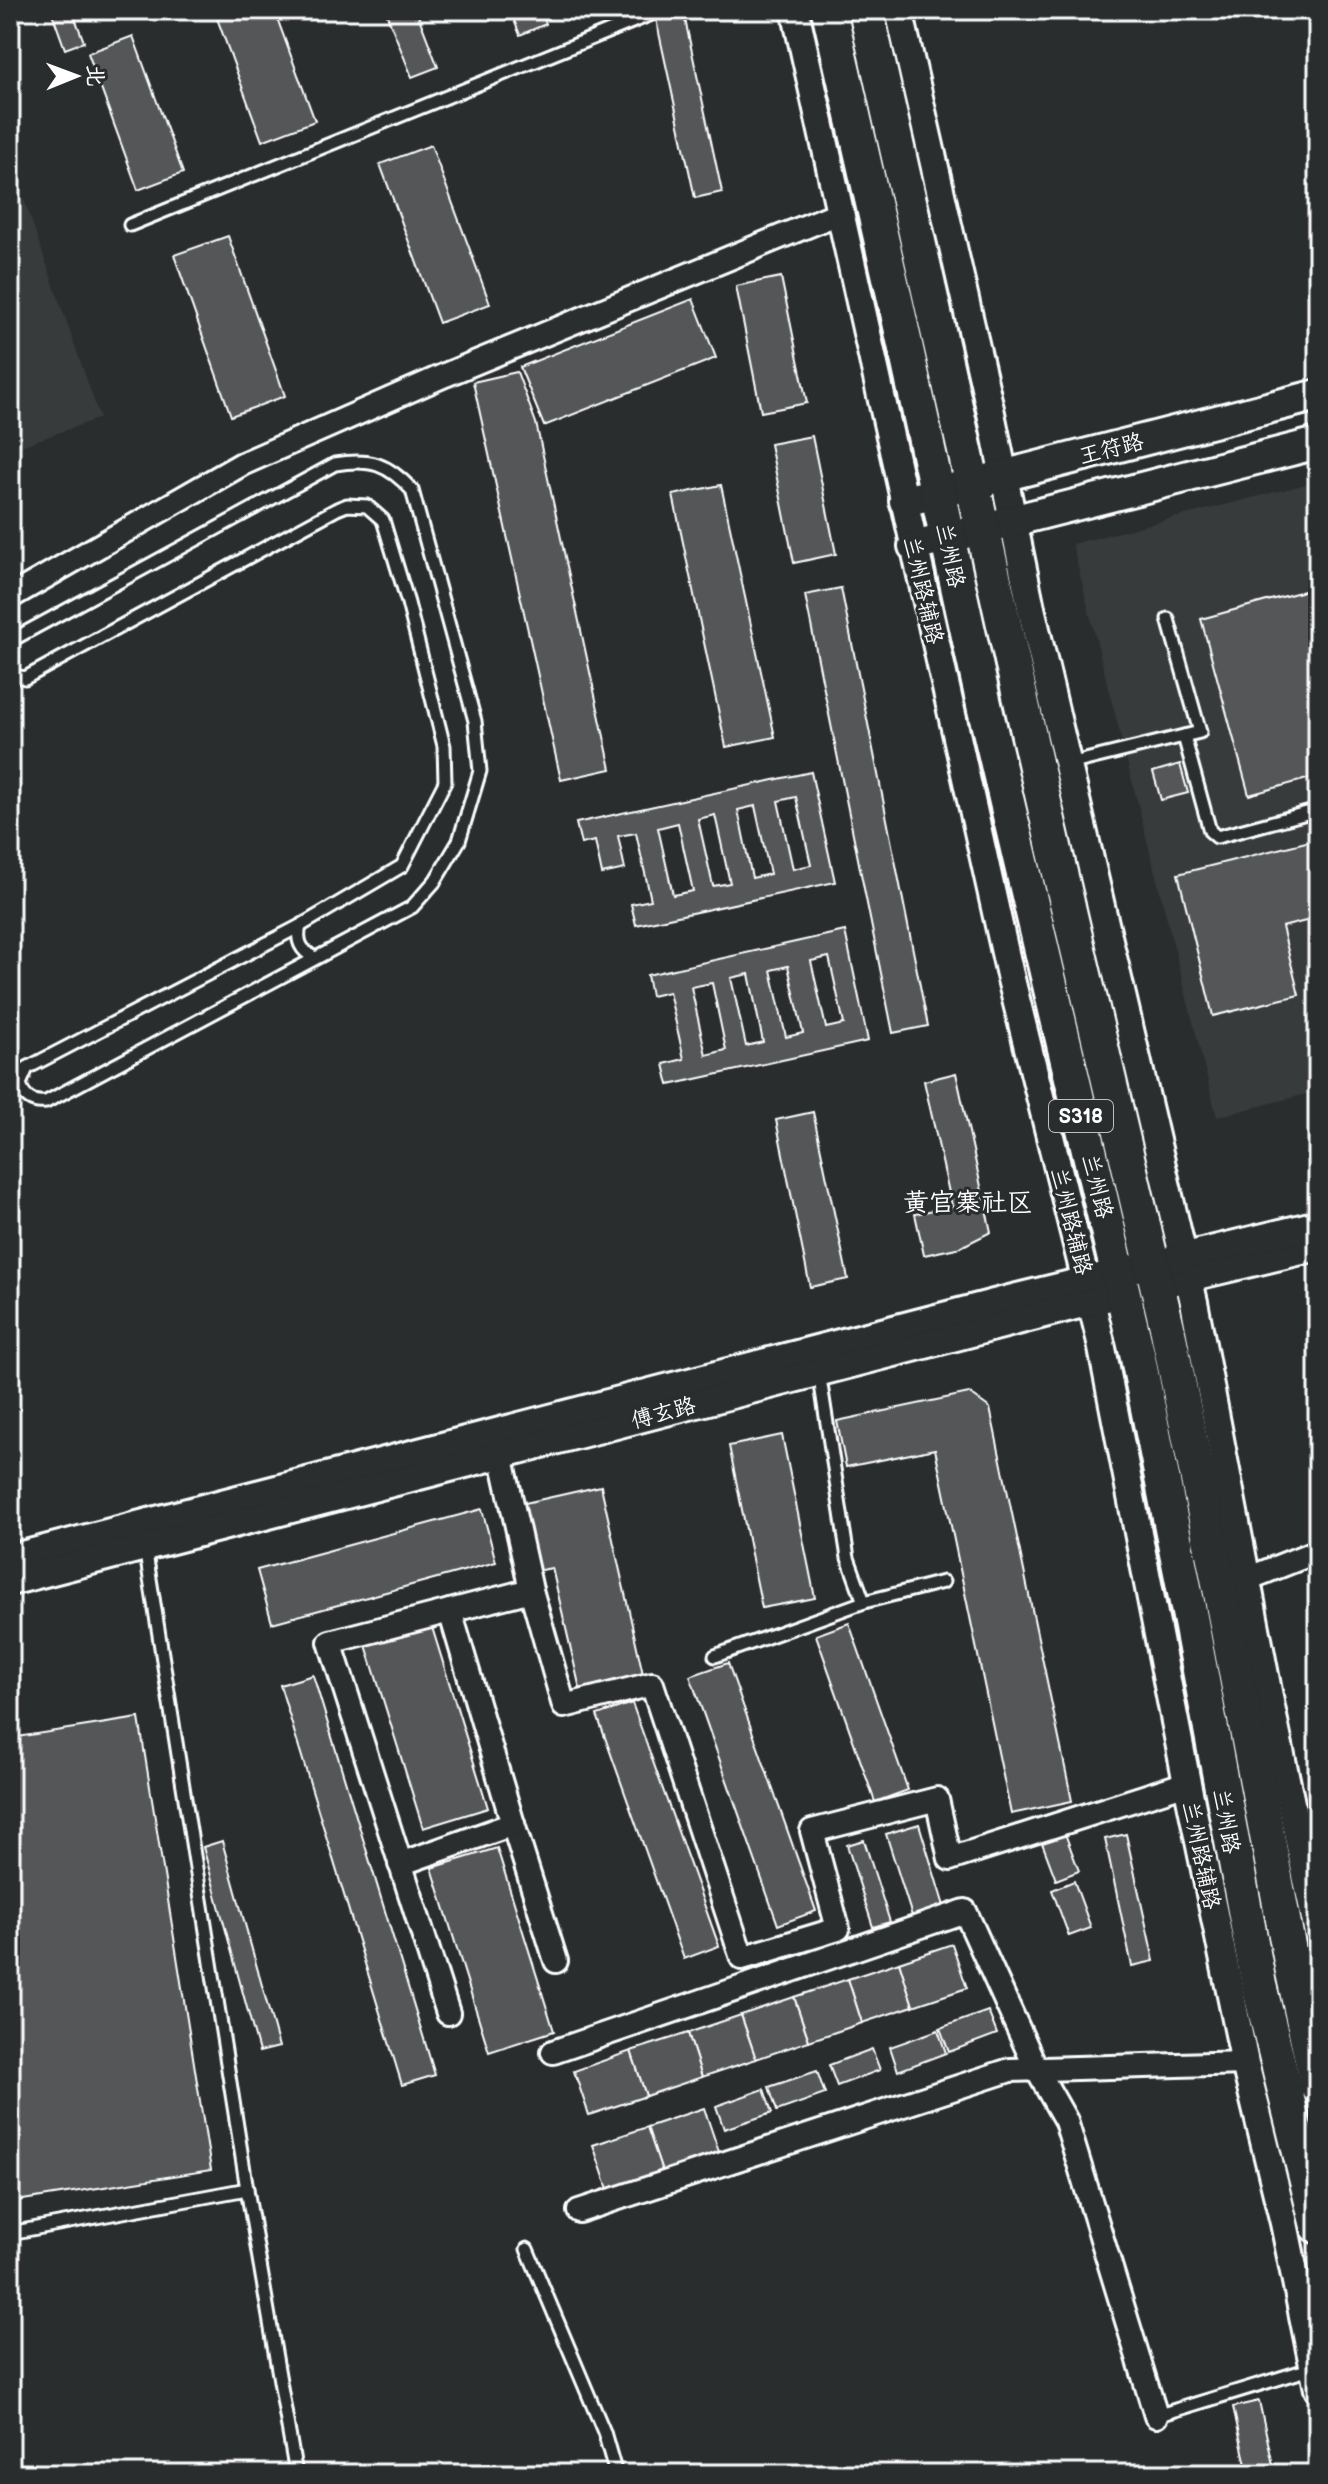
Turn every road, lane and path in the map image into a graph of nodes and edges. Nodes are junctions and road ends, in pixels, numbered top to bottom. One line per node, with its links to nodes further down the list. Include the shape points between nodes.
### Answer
1 (795, 10): 6 (street, 兰州路辅路)
2 (829, 10): 11 (main road, 兰州路 / S318)
3 (866, 10): 10 (main road, 兰州路 / S318)
4 (899, 10): 10 (street)
5 (654, 13): 7 (lane)
6 (841, 212): 12 (street, 兰州路辅路); 16 (street, via 242,464)
7 (130, 225)
8 (1318, 395): 10 (main road, 王符路)
9 (1318, 443): 13 (main road, 王符路)
10 (987, 480): 11 (main road, 王符路); 13 (main road, 兰州路 / S318)
11 (938, 492): 12 (main road, 王符路); 14 (main road, 兰州路 / S318)
12 (905, 501): 15 (street, 兰州路辅路)
13 (997, 525): 14 (main road, 王符路); 21 (main road, 兰州路 / S318)
14 (947, 537): 15 (main road, 王符路); 28 (main road, 兰州路 / S318)
15 (914, 546): 28 (street, 兰州路辅路, via 1010,975)
16 (10, 597)
17 (1168, 619): 20 (lane, via 1200,732)
18 (10, 641): 24 (lane, via 335,464 357,460 397,474 412,490 475,721 480,771 459,841 435,881 412,907)
19 (11, 677): 23 (lane, via 25,678 347,505 376,511 408,603 444,746 445,782 402,866)
20 (1184, 736): 21 (lane); 22 (lane, via 1210,831 1217,837)
21 (1053, 768): 27 (main road, 兰州路 / S318)
22 (1318, 810)
23 (300, 926): 24 (lane, via 302,949); 24 (lane, via 27,1068 21,1090 34,1102 46,1102)
24 (315, 958)
25 (1318, 1224): 27 (street, 傅玄路)
26 (1318, 1247): 27 (street, 傅玄路)
27 (1171, 1270): 28 (street, 傅玄路); 34 (street); 50 (main road, 兰州路 / S318, via 1220,1588)
28 (1105, 1287): 29 (street, 傅玄路); 33 (street, 傅玄路); 41 (street, 兰州路辅路, via 1125,1458); 53 (main road, 兰州路 / S318, via 1191,1622 1259,1985)
29 (819, 1371): 30 (street, 傅玄路); 38 (lane, via 848,1558)
30 (501, 1454): 31 (street, 傅玄路); 37 (street)
31 (145, 1547): 35 (street, 傅玄路); 51 (lane)
32 (1318, 1551): 34 (street)
33 (10, 1558)
34 (1247, 1579): 44 (street)
35 (10, 1582)
36 (943, 1582): 38 (lane)
37 (531, 1590): 39 (street); 41 (street, via 564,1706 652,1684 742,1958 838,1929 812,1831 937,1799 950,1859)
38 (864, 1602): 40 (lane)
39 (450, 1611): 42 (street); 43 (street, via 330,1642)
40 (715, 1656)
41 (1187, 1783): 48 (street, 兰州路辅路)
42 (513, 1824): 43 (street); 45 (street)
43 (400, 1864): 46 (street)
44 (1318, 1933)
45 (556, 1961)
46 (448, 2013)
47 (553, 2052): 49 (street, via 965,1911)
48 (1245, 2063): 49 (street); 56 (street, 兰州路辅路)
49 (1036, 2068): 52 (street, via 1010,2070); 57 (street, via 1066,2121)
50 (1318, 2086)
51 (247, 2189): 54 (lane); 58 (lane)
52 (579, 2211)
53 (1318, 2226)
54 (10, 2233)
55 (527, 2249): 59 (lane, via 604,2432)
56 (1316, 2378): 57 (lane)
57 (1156, 2416)
58 (296, 2474)
59 (616, 2474)

